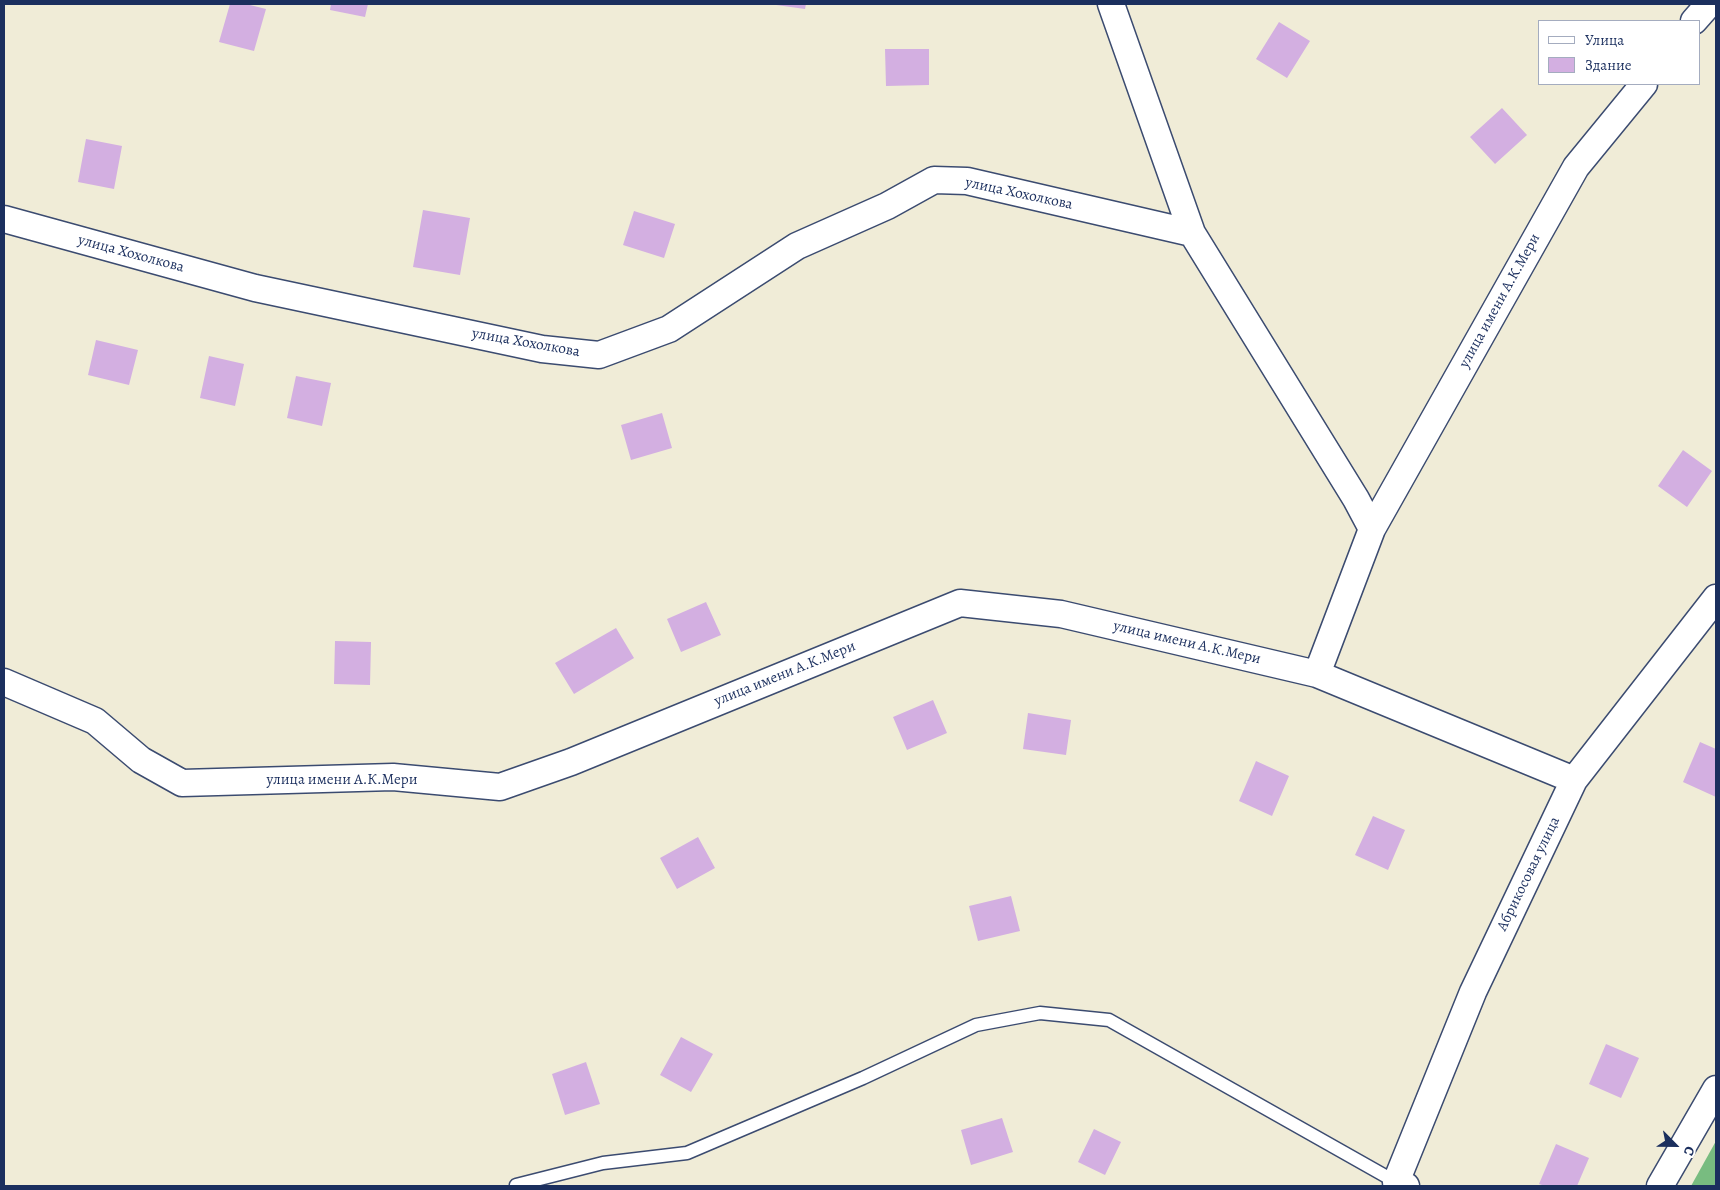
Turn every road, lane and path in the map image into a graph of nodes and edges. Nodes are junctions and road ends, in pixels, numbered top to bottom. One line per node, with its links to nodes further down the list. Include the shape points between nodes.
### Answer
1 (1111, 4): 6 (street)
2 (1709, 4): 3 (street)
3 (1695, 20)
4 (1643, 85): 7 (street, улица имени А.К.Мери, via 1576,167)
5 (4, 219): 6 (street, улица Хохолкова, via 255,288 542,349 599,355 669,329 797,246 887,206 934,180 967,181)
6 (1192, 233): 7 (street)
7 (1372, 529): 9 (street, улица имени А.К.Мери)
8 (1716, 598): 11 (street, Абрикосовая улица)
9 (1317, 674): 10 (street, улица имени А.К.Мери, via 1061,614 960,602 571,762 500,787 394,778 182,783 141,760 95,721); 11 (street, улица имени А.К.Мери)
10 (4, 682)
11 (1574, 780): 13 (street, Абрикосовая улица, via 1472,992)
12 (1716, 1088): 15 (street)
13 (1401, 1184): 14 (lane, via 1109,1020 1040,1013 976,1025 863,1078 687,1153 603,1164)
14 (516, 1185)
15 (1660, 1186)

